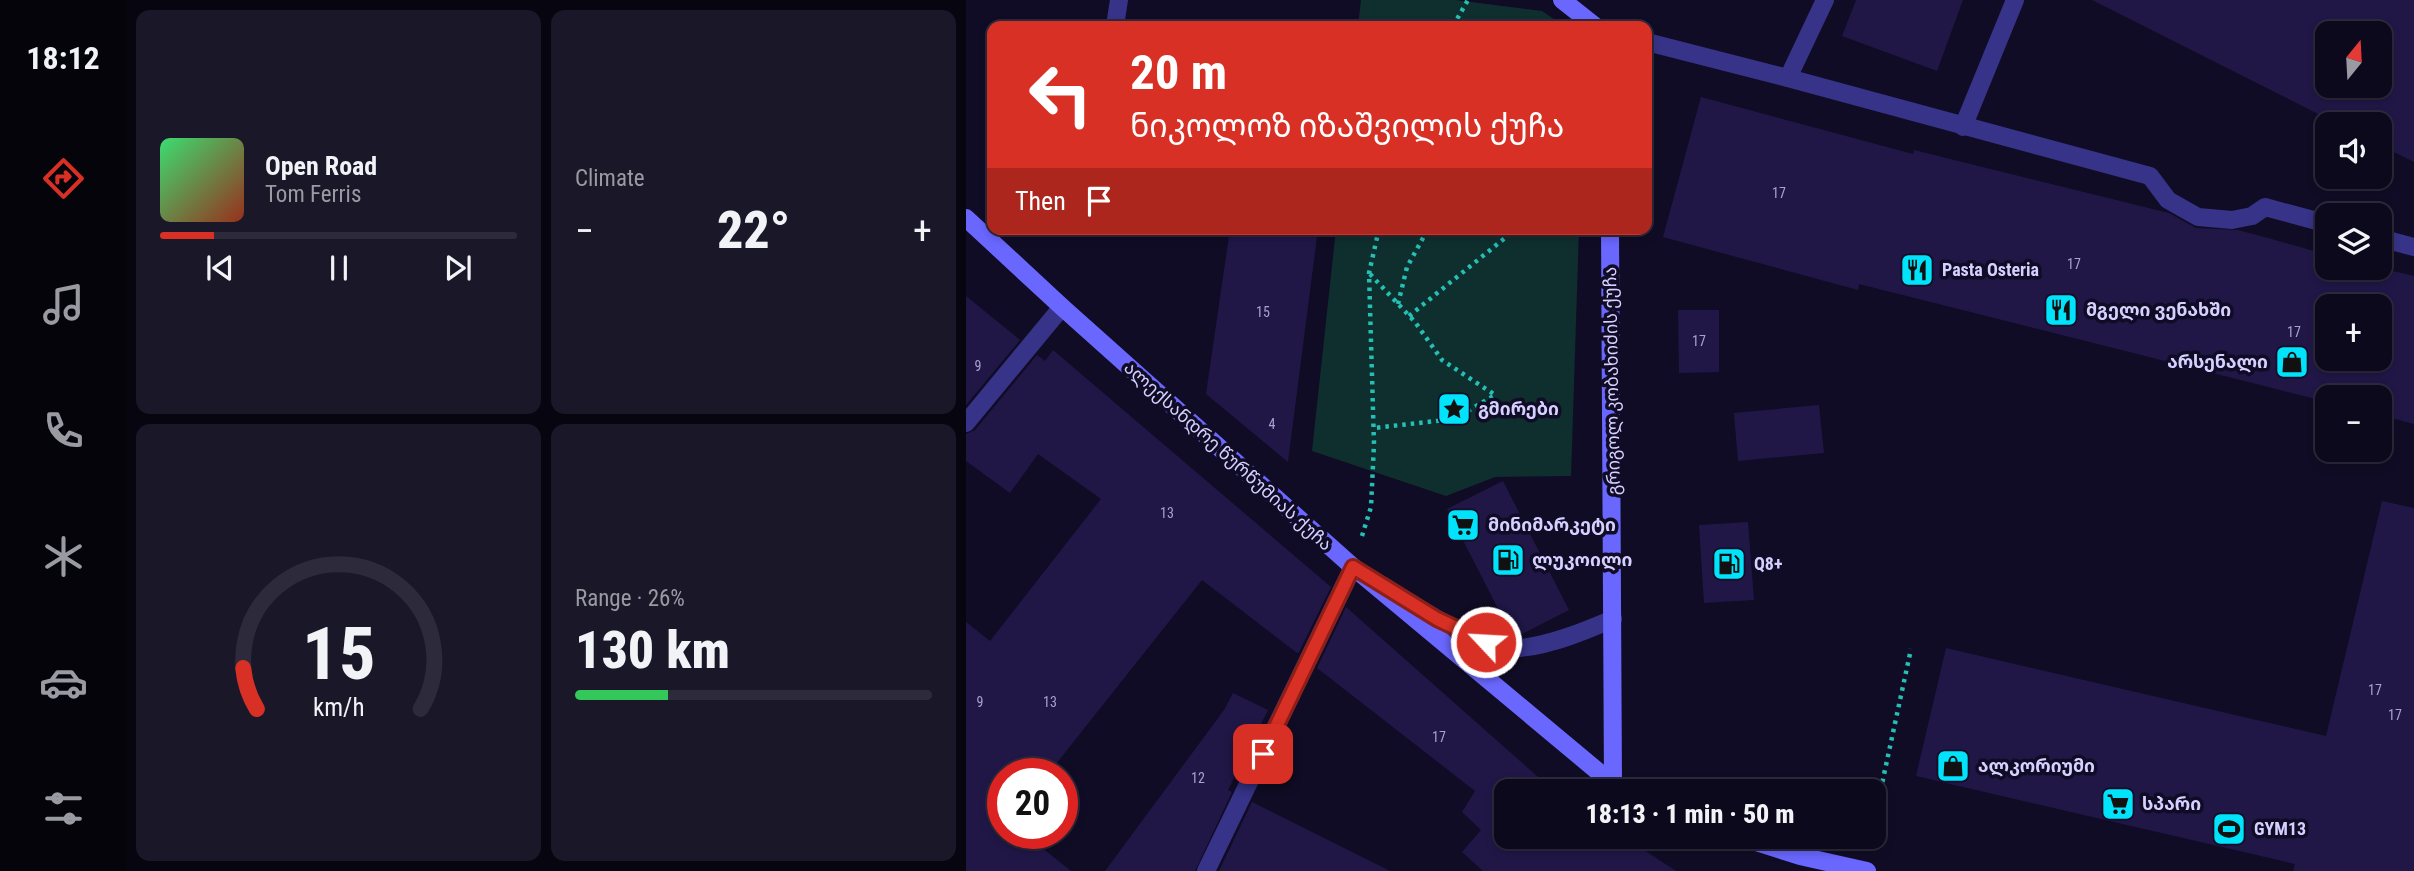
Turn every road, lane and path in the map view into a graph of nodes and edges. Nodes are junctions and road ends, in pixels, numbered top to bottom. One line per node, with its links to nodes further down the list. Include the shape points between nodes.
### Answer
1 (1119, 0): 6 (street)
2 (1468, 0): 7 (path)
3 (1562, 0): 8 (street)
4 (1825, 0): 10 (street)
5 (2015, 0): 11 (street)
6 (1116, 21)
7 (1456, 21)
8 (1589, 21)
9 (1652, 43): 10 (street)
10 (1788, 78): 11 (street)
11 (1963, 127): 13 (street, via 2150,176 2168,200 2198,217 2232,219 2252,216 2265,207)
12 (966, 218): 22 (street, ალექსანდრე წურწუმიას ქუჩა)
13 (2315, 220)
14 (1378, 235): 20 (path)
15 (1425, 235): 21 (path, via 1407,267)
16 (1509, 235): 23 (path)
17 (1610, 235): 27 (street, გრიგოლ კობახიძის ქუჩა)
18 (2392, 241): 19 (street)
19 (2414, 247)
20 (1369, 273): 21 (path); 25 (path)
21 (1398, 304): 23 (path)
22 (1062, 307): 24 (street); 26 (street, ალექსანდრე წურწუმიას ქუჩა)
23 (1409, 316): 25 (path, via 1442,360 1495,395 1454,419)
24 (966, 423)
25 (1374, 428): 26 (path, via 1371,507)
26 (1353, 567): 27 (street, via 1437,619 1486,642 1519,648); 29 (street, ალექსანდრე წურწუმიას ქუჩა); 33 (street)
27 (1613, 619): 30 (street, გრიგოლ კობახიძის ქუჩა)
28 (1911, 649): 31 (path)
29 (1610, 779)
30 (1620, 779)
31 (1883, 779)
32 (1778, 849): 34 (street)
33 (1206, 871)
34 (1867, 871)

